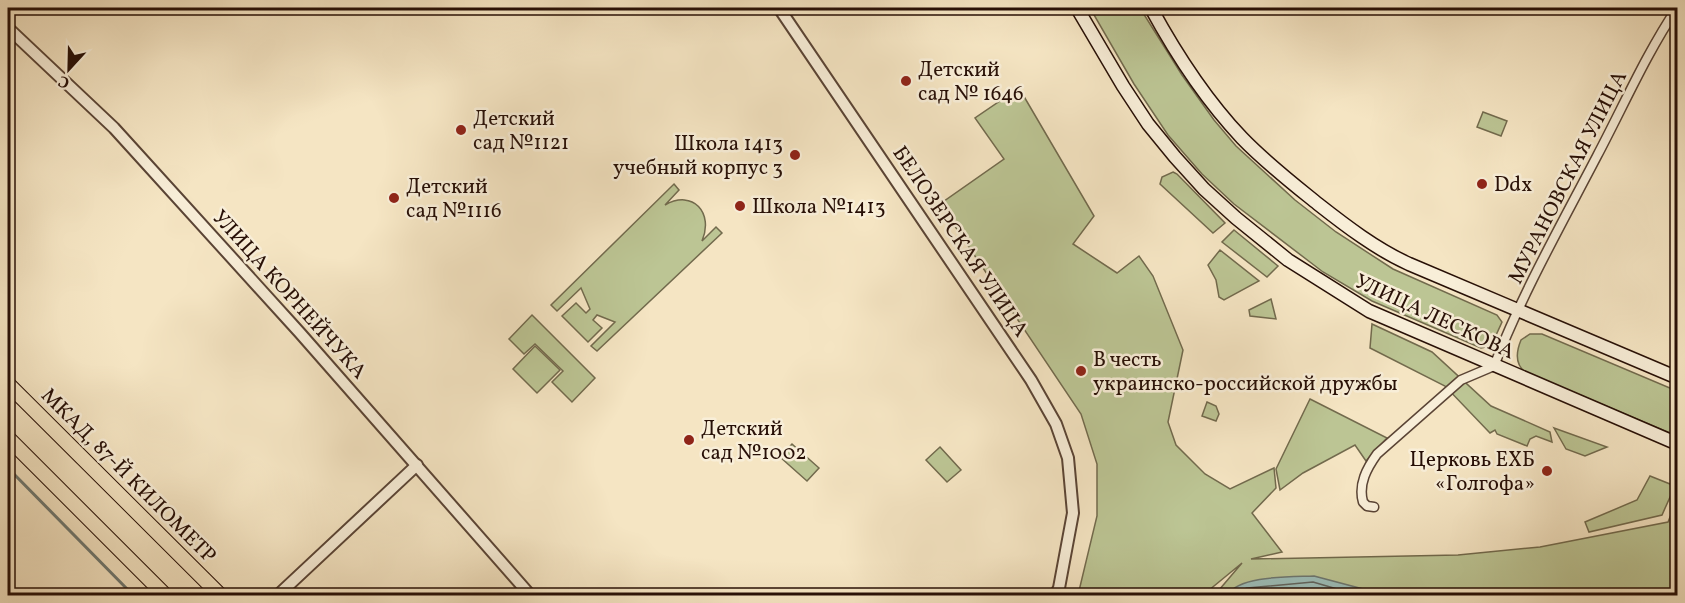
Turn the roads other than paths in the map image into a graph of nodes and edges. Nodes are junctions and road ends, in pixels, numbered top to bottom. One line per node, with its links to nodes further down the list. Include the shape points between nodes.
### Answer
1 (779, 8): 18 (street, БЕЛОЗЕРСКАЯ УЛИЦА, via 929,226 1056,424 1068,458 1073,513)
2 (1077, 8): 7 (main road, УЛИЦА ЛЕСКОВА, via 1148,124 1204,189 1236,219 1288,260 1369,311)
3 (1151, 8): 6 (main road, УЛИЦА ЛЕСКОВА, via 1210,100 1276,171 1390,255)
4 (1677, 8): 6 (street, МУРАНОВСКАЯ УЛИЦА)
5 (8, 28): 12 (street, УЛИЦА КОРНЕЙЧУКА, via 114,129)
6 (1518, 312): 7 (street, МУРАНОВСКАЯ УЛИЦА); 8 (main road, УЛИЦА ЛЕСКОВА)
7 (1494, 366): 11 (main road, УЛИЦА ЛЕСКОВА); 13 (street, via 1461,380 1377,454 1367,469 1361,491 1362,502)
8 (1677, 378)
9 (8, 384): 15 (highway, МКАД, 87-Й КИЛОМЕТР)
10 (8, 438): 14 (highway)
11 (1677, 444)
12 (417, 465): 16 (street); 17 (street, УЛИЦА КОРНЕЙЧУКА)
13 (1374, 507)
14 (166, 596)
15 (221, 596)
16 (277, 596)
17 (531, 596)
18 (1055, 596)

